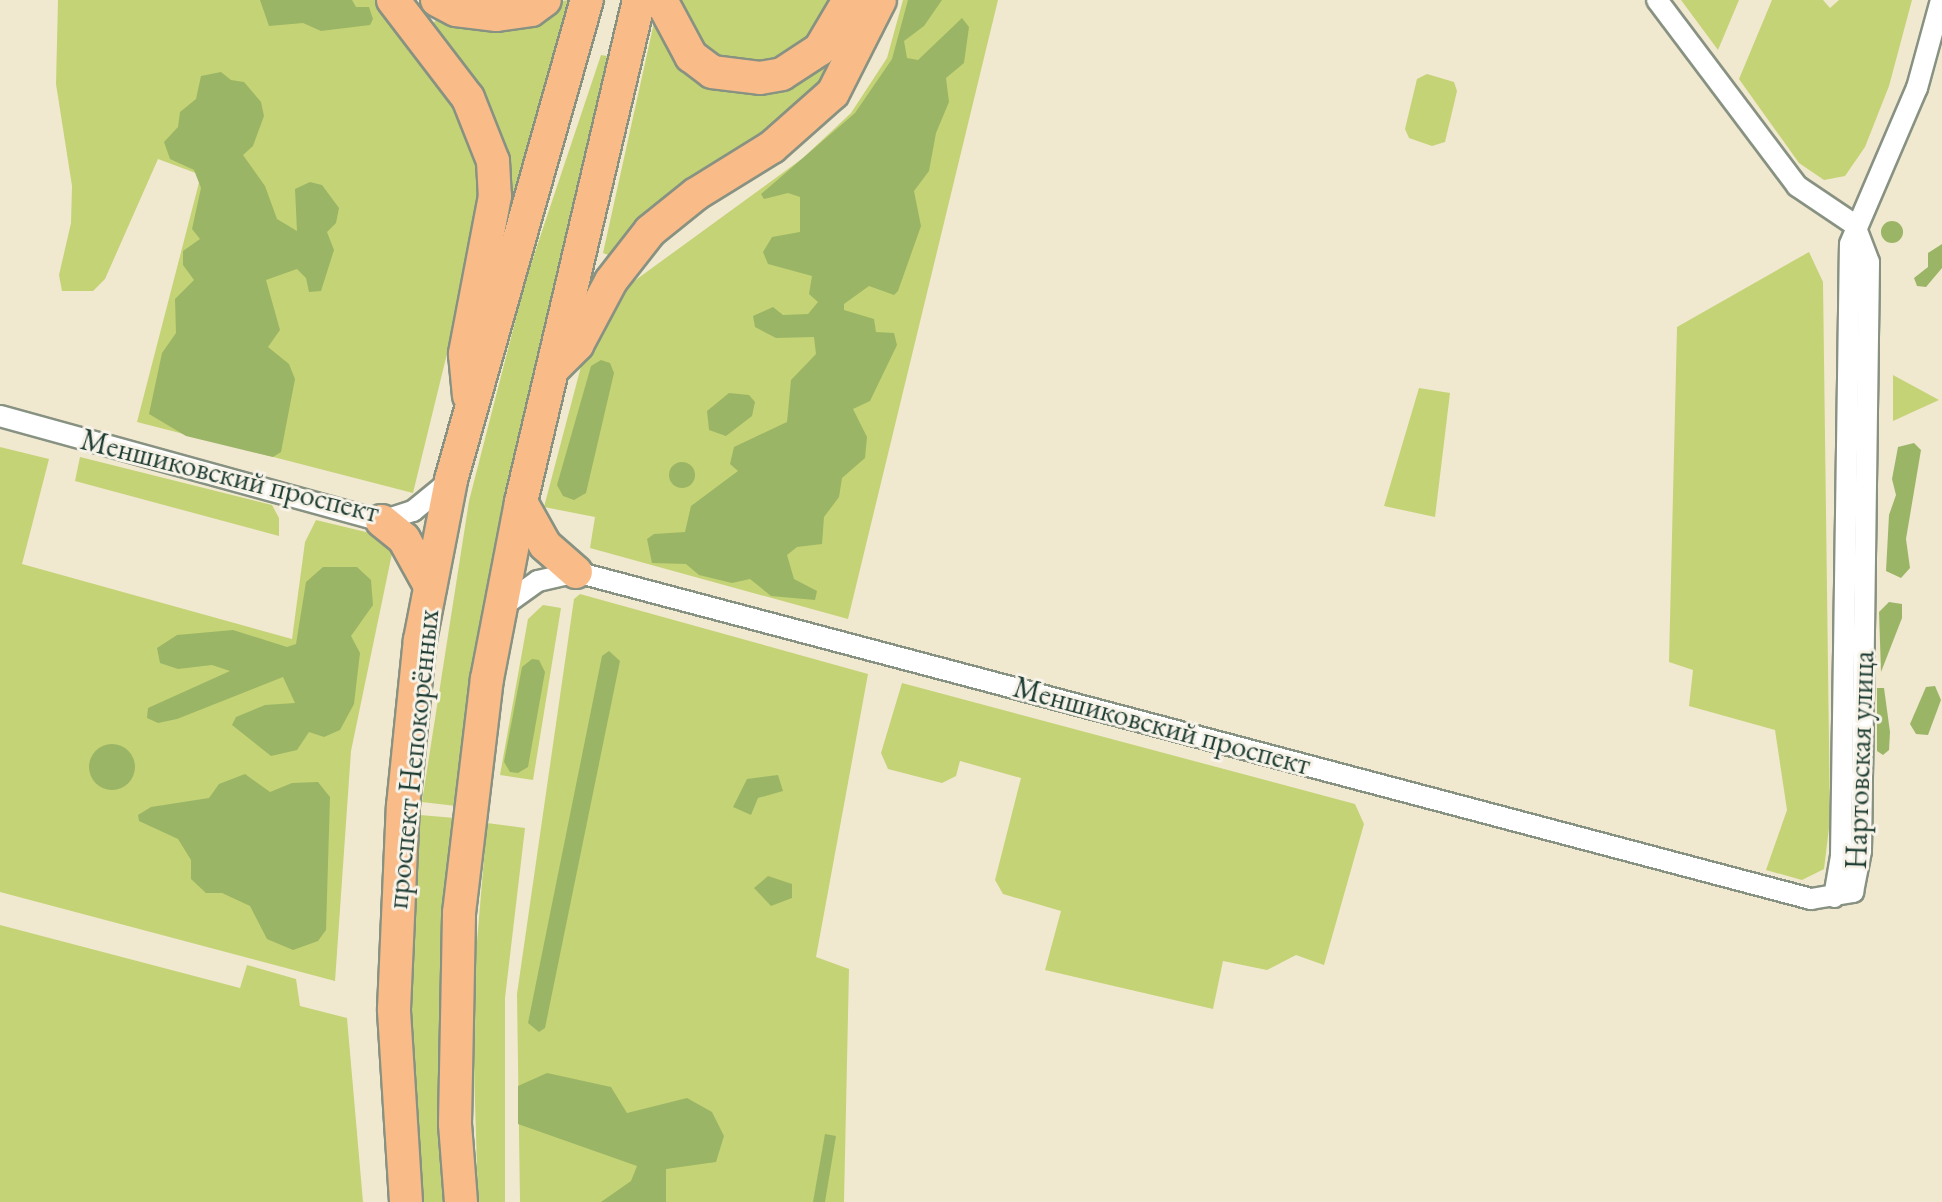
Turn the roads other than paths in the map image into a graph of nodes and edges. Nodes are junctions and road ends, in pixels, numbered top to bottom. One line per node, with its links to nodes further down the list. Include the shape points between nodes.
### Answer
1 (393, 0): 13 (main road, via 468,98 493,161 495,196 465,354)
2 (437, 0): 3 (main road, via 456,10 497,15 531,10)
3 (545, 0)
4 (587, 0): 13 (main road, проспект Непокорённых)
5 (639, 0): 12 (main road, проспект Непокорённых)
6 (661, 0): 7 (main road, via 691,56 712,72 760,78 782,74 820,49)
7 (849, 0)
8 (880, 0): 12 (main road, via 833,93 772,147 696,194 650,231 611,281 577,345)
9 (1657, 0): 11 (street, via 1797,186)
10 (1941, 0): 11 (street, Нартовская улица, via 1917,88)
11 (1855, 225): 21 (street, Нартовская улица, via 1850,260 1841,856)
12 (551, 370): 16 (main road, проспект Непокорённых)
13 (471, 415): 15 (main road, проспект Непокорённых)
14 (0, 416): 17 (street, Меншиковский проспект)
15 (451, 480): 17 (street, Меншиковский проспект, via 413,511); 19 (main road, проспект Непокорённых)
16 (521, 502): 18 (main road, via 545,545); 20 (main road, проспект Непокорённых)
17 (382, 521): 19 (main road, via 404,539)
18 (576, 572): 20 (street, Меншиковский проспект, via 538,581); 21 (street, Меншиковский проспект, via 1811,899)
19 (430, 586): 22 (main road, проспект Непокорённых, via 408,747 394,1009)
20 (499, 609): 23 (main road, проспект Непокорённых, via 459,913 455,1124)
21 (1834, 897)
22 (406, 1202)
23 (461, 1202)

